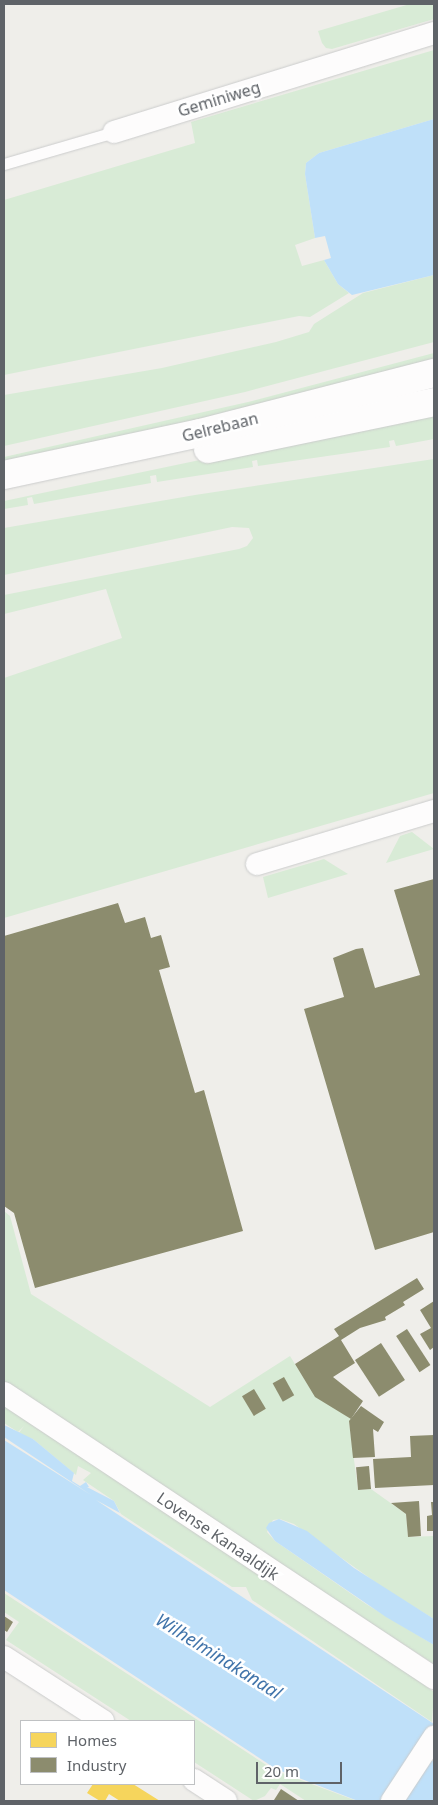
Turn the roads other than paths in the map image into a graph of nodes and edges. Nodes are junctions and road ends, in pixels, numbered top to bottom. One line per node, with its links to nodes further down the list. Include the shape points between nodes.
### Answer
1 (434, 33): 2 (street, Geminiweg)
2 (114, 132): 3 (lane, Geminiweg)
3 (4, 164)
4 (434, 373): 6 (street, Gelrebaan, via 200,432)
5 (434, 402): 7 (street, Gelrebaan)
6 (4, 475)
7 (4, 492)
8 (434, 812): 9 (street)
9 (257, 864)
10 (4, 1393): 12 (street, Lovense Kanaaldijk)
11 (4, 1657): 13 (street)
12 (434, 1678)
13 (101, 1720)
14 (434, 1737): 17 (street)
15 (195, 1781): 16 (street)
16 (226, 1801)
17 (392, 1801)

